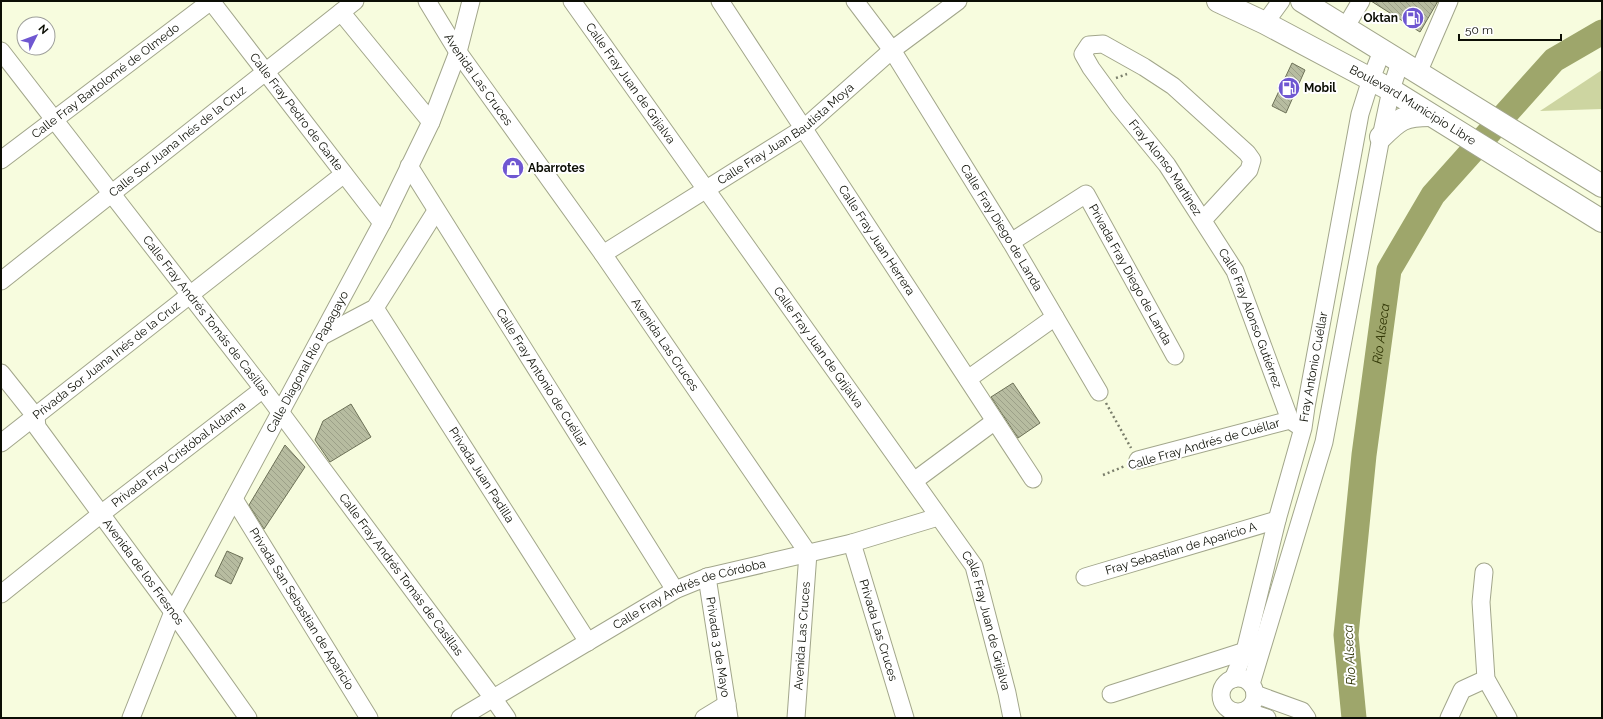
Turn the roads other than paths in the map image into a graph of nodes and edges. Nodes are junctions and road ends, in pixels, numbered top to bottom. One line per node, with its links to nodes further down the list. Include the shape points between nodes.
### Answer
1 (211, 1): 21 (street, Calle Fray Pedro de Gante); 26 (street, Calle Fray Bartolomé de Olmedo)
2 (355, 1): 14 (street, Calle Sor Juana Inés de la Cruz)
3 (427, 1): 19 (street, Avenida Las Cruces)
4 (471, 1): 19 (street, Calle Diagonal Río Papagayo)
5 (572, 1): 34 (street, Calle Fray Juan de Grijalva)
6 (720, 1): 28 (street, Calle Fray Juan Herrera)
7 (855, 1): 17 (street, Calle Fray Diego de Landa)
8 (958, 1): 17 (street, Calle Fray Juan Bautista Moya)
9 (1218, 1): 15 (main road, Boulevard Municipio Libre)
10 (1280, 1): 15 (street)
11 (1302, 1): 16 (main road)
12 (1361, 1): 16 (street)
13 (1449, 1): 22 (street)
14 (341, 12): 21 (street, Calle Sor Juana Inés de la Cruz); 27 (street)
15 (1265, 23): 23 (main road, Boulevard Municipio Libre)
16 (1345, 28): 20 (main road)
17 (892, 50): 28 (street, Calle Fray Juan Bautista Moya); 40 (street, Calle Fray Diego de Landa)
18 (1, 51): 26 (street, Calle Fray Andrés Tomás de Casillas)
19 (458, 52): 27 (street, Calle Diagonal Río Papagayo); 41 (street, Avenida Las Cruces)
20 (1391, 57): 22 (main road); 23 (street, Fray Antonio Cuéllar); 24 (street, Fray Antonio Cuéllar)
21 (265, 72): 32 (street, Calle Fray Pedro de Gante); 35 (street, Calle Sor Juana Inés de la Cruz)
22 (1418, 73): 33 (main road)
23 (1370, 79): 24 (main road, Boulevard Municipio Libre); 56 (street, Fray Antonio Cuéllar, via 1360,114 1306,407)
24 (1391, 90): 25 (main road, Boulevard Municipio Libre); 29 (street, Fray Antonio Cuéllar)
25 (1430, 115): 29 (main road, via 1407,116 1395,123); 38 (main road, Boulevard Municipio Libre)
26 (54, 120): 30 (street, Calle Fray Bartolomé de Olmedo); 35 (street, Calle Fray Andrés Tomás de Casillas)
27 (431, 122): 31 (street, Calle Diagonal Río Papagayo)
28 (804, 128): 34 (street, Calle Fray Juan Bautista Moya); 49 (street, Calle Fray Juan Herrera)
29 (1381, 137): 77 (street, Fray Antonio Cuéllar, via 1324,442)
30 (1, 160)
31 (408, 166): 36 (street, Calle Fray Antonio de Cuéllar); 39 (street, Calle Diagonal Río Papagayo)
32 (344, 174): 39 (street, Calle Fray Pedro de Gante); 43 (street, Privada Sor Juana Inés de la Cruz)
33 (1602, 186)
34 (707, 190): 41 (street, Calle Fray Juan Bautista Moya); 60 (street, Calle Fray Juan de Grijalva)
35 (111, 194): 42 (street, Calle Sor Juana Inés de la Cruz); 43 (street, Calle Fray Andrés Tomás de Casillas)
36 (436, 211): 44 (street); 70 (street, Calle Fray Antonio de Cuéllar)
37 (1203, 220): 37 (street, Fray Alonso Martínez, via 1167,165 1118,105 1083,54 1089,46 1103,44 1173,86 1252,160 1249,170); 56 (street, Calle Fray Alonso Gutiérrez, via 1235,271)
38 (1602, 221)
39 (382, 223): 46 (street, Calle Diagonal Río Papagayo)
40 (1011, 242): 45 (street, Calle Fray Diego de Landa); 47 (street, Privada Fray Diego de Landa, via 1086,194)
41 (603, 254): 66 (street, Avenida Las Cruces)
42 (1, 281)
43 (189, 294): 51 (street, Calle Fray Andrés Tomás de Casillas); 55 (street, Privada Sor Juana Inés de la Cruz)
44 (375, 308): 46 (street); 73 (street, Privada Juan Padilla)
45 (1055, 317): 49 (street); 52 (street, Calle Fray Diego de Landa)
46 (322, 336): 53 (street, Calle Diagonal Río Papagayo)
47 (1175, 356)
48 (1, 373): 55 (street, Avenida de los Fresnos)
49 (968, 379): 54 (street, Calle Fray Juan Herrera)
50 (1, 389): 55 (street, Avenida de los Fresnos)
51 (263, 389): 53 (street, Calle Fray Andrés Tomás de Casillas); 62 (street, Privada Fray Cristóbal Aldama)
52 (1099, 392)
53 (280, 413): 61 (street, Calle Diagonal Río Papagayo); 79 (street, Calle Fray Andrés Tomás de Casillas)
54 (995, 421): 59 (street, Calle Fray Juan Herrera); 60 (street)
55 (33, 422): 57 (street, Privada Sor Juana Inés de la Cruz); 62 (street, Avenida de los Fresnos)
56 (1297, 424): 58 (street, Calle Fray Andrés de Cuéllar); 64 (street, Fray Antonio Cuéllar)
57 (1, 443)
58 (1138, 460)
59 (1033, 479)
60 (914, 481): 63 (street, Calle Fray Juan de Grijalva)
61 (234, 499): 72 (street, Calle Diagonal Río Papagayo); 84 (street, Privada San Sebastian de Aparicio)
62 (101, 514): 71 (street, Privada Fray Cristóbal Aldama); 72 (street, Avenida de los Fresnos)
63 (938, 517): 65 (street, Calle Fray Andrés de Córdoba); 90 (street, Calle Fray Juan de Grijalva, via 974,566)
64 (1277, 520): 69 (street, Fray Sebastian de Aparicio A); 74 (street, Fray Antonio Cuéllar)
65 (852, 543): 66 (street, Calle Fray Andrés de Córdoba); 89 (street, Privada Las Cruces)
66 (808, 553): 68 (street, Calle Fray Andrés de Córdoba); 88 (street, Avenida Las Cruces)
67 (1484, 572): 76 (street, via 1481,602)
68 (707, 577): 70 (street, Calle Fray Andrés de Córdoba); 80 (street, Privada 3 de Mayo)
69 (1085, 577)
70 (675, 590): 73 (street, Calle Fray Andrés de Córdoba)
71 (1, 594)
72 (173, 612): 82 (street, Calle Diagonal Río Papagayo); 83 (street, Avenida de los Fresnos)
73 (588, 642): 79 (street, Calle Fray Andrés de Córdoba)
74 (1245, 651): 75 (street, Fray Antonio Cuéllar); 78 (street)
75 (1233, 679): 77 (street, via 1243,679); 81 (street, via 1224,685 1221,696 1226,707)
76 (1486, 679): 93 (street, via 1462,690); 94 (street)
77 (1253, 689): 81 (street, via 1253,704); 92 (street, via 1302,711)
78 (1111, 694)
79 (493, 698): 85 (street, Calle Fray Andrés de Córdoba); 86 (street, Calle Fray Andrés Tomás de Casillas)
80 (728, 711): 87 (street)
81 (1235, 713): 91 (street)
82 (131, 718)
83 (248, 718)
84 (369, 718)
85 (460, 718)
86 (507, 718)
87 (704, 718)
88 (796, 718)
89 (905, 718)
90 (1012, 718)
91 (1267, 718)
92 (1307, 718)
93 (1449, 718)
94 (1508, 718)

